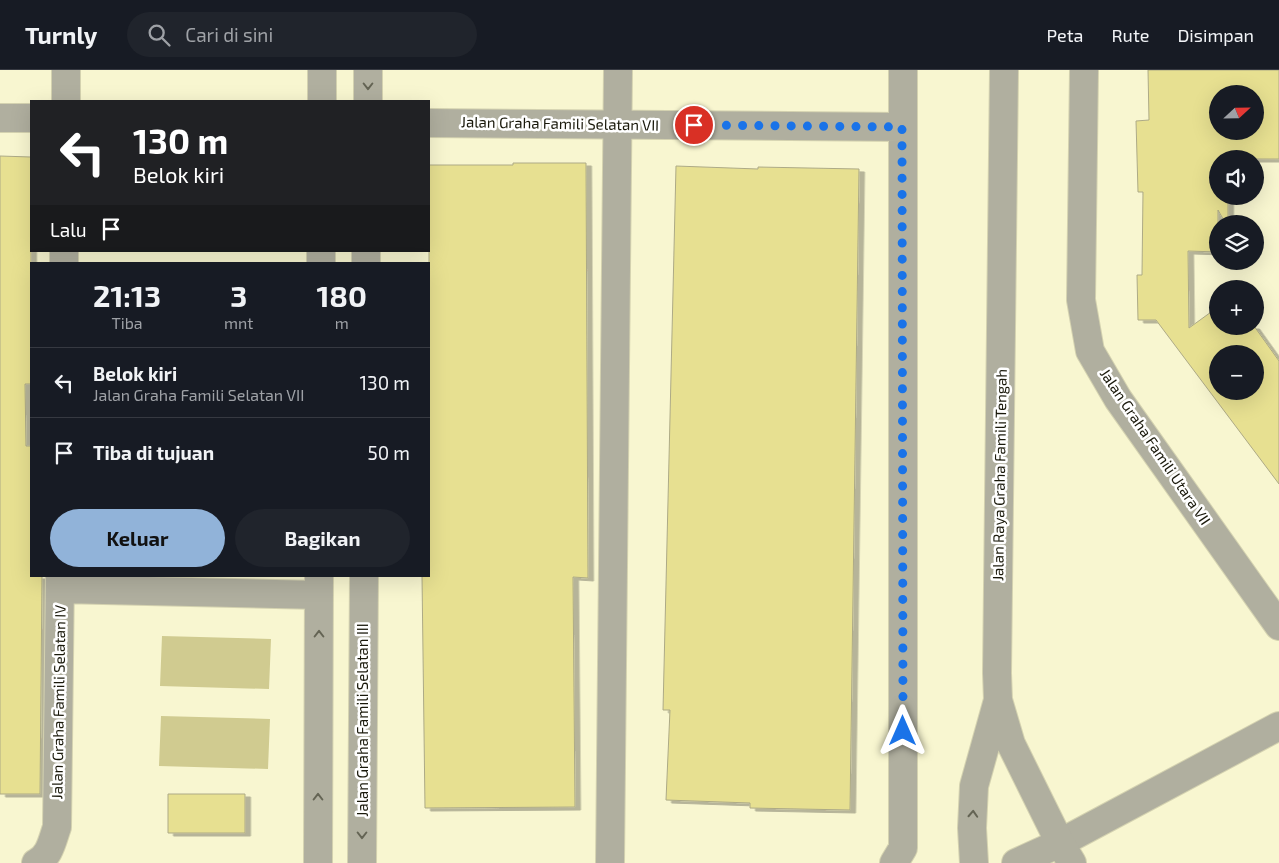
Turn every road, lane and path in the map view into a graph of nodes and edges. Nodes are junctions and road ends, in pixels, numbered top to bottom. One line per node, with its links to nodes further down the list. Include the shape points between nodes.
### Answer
1 (66, 70): 8 (street)
2 (322, 70): 9 (street)
3 (368, 70): 10 (street, one-way to 10)
4 (618, 70): 14 (street)
5 (903, 70): 15 (street)
6 (1004, 70): 20 (street, Jalan Raya Graha Famili Tengah)
7 (1084, 70): 19 (street, Jalan Graha Famili Utara VII, via 1081,300 1090,351 1118,399)
8 (66, 100)
9 (322, 100)
10 (368, 100)
11 (0, 118): 12 (street)
12 (30, 118)
13 (430, 123): 14 (street, Jalan Graha Famili Selatan VII)
14 (618, 124): 15 (street, Jalan Graha Famili Selatan VII); 26 (street)
15 (902, 127): 27 (street, via 903,848)
16 (364, 577): 25 (street, Jalan Graha Famili Selatan III, one-way to 25)
17 (60, 582): 18 (street); 23 (street, Jalan Graha Famili Selatan IV, via 57,827 45,857)
18 (319, 585): 24 (street, one-way to 18)
19 (1279, 626)
20 (998, 700): 22 (street, Jalan Raya Graha Famili Tengah, via 1011,744); 28 (street, one-way to 20, via 974,786)
21 (1279, 726): 22 (street)
22 (1066, 853): 29 (street)
23 (36, 863)
24 (318, 863)
25 (362, 863)
26 (610, 863)
27 (894, 863)
28 (974, 863)
29 (1016, 863)

